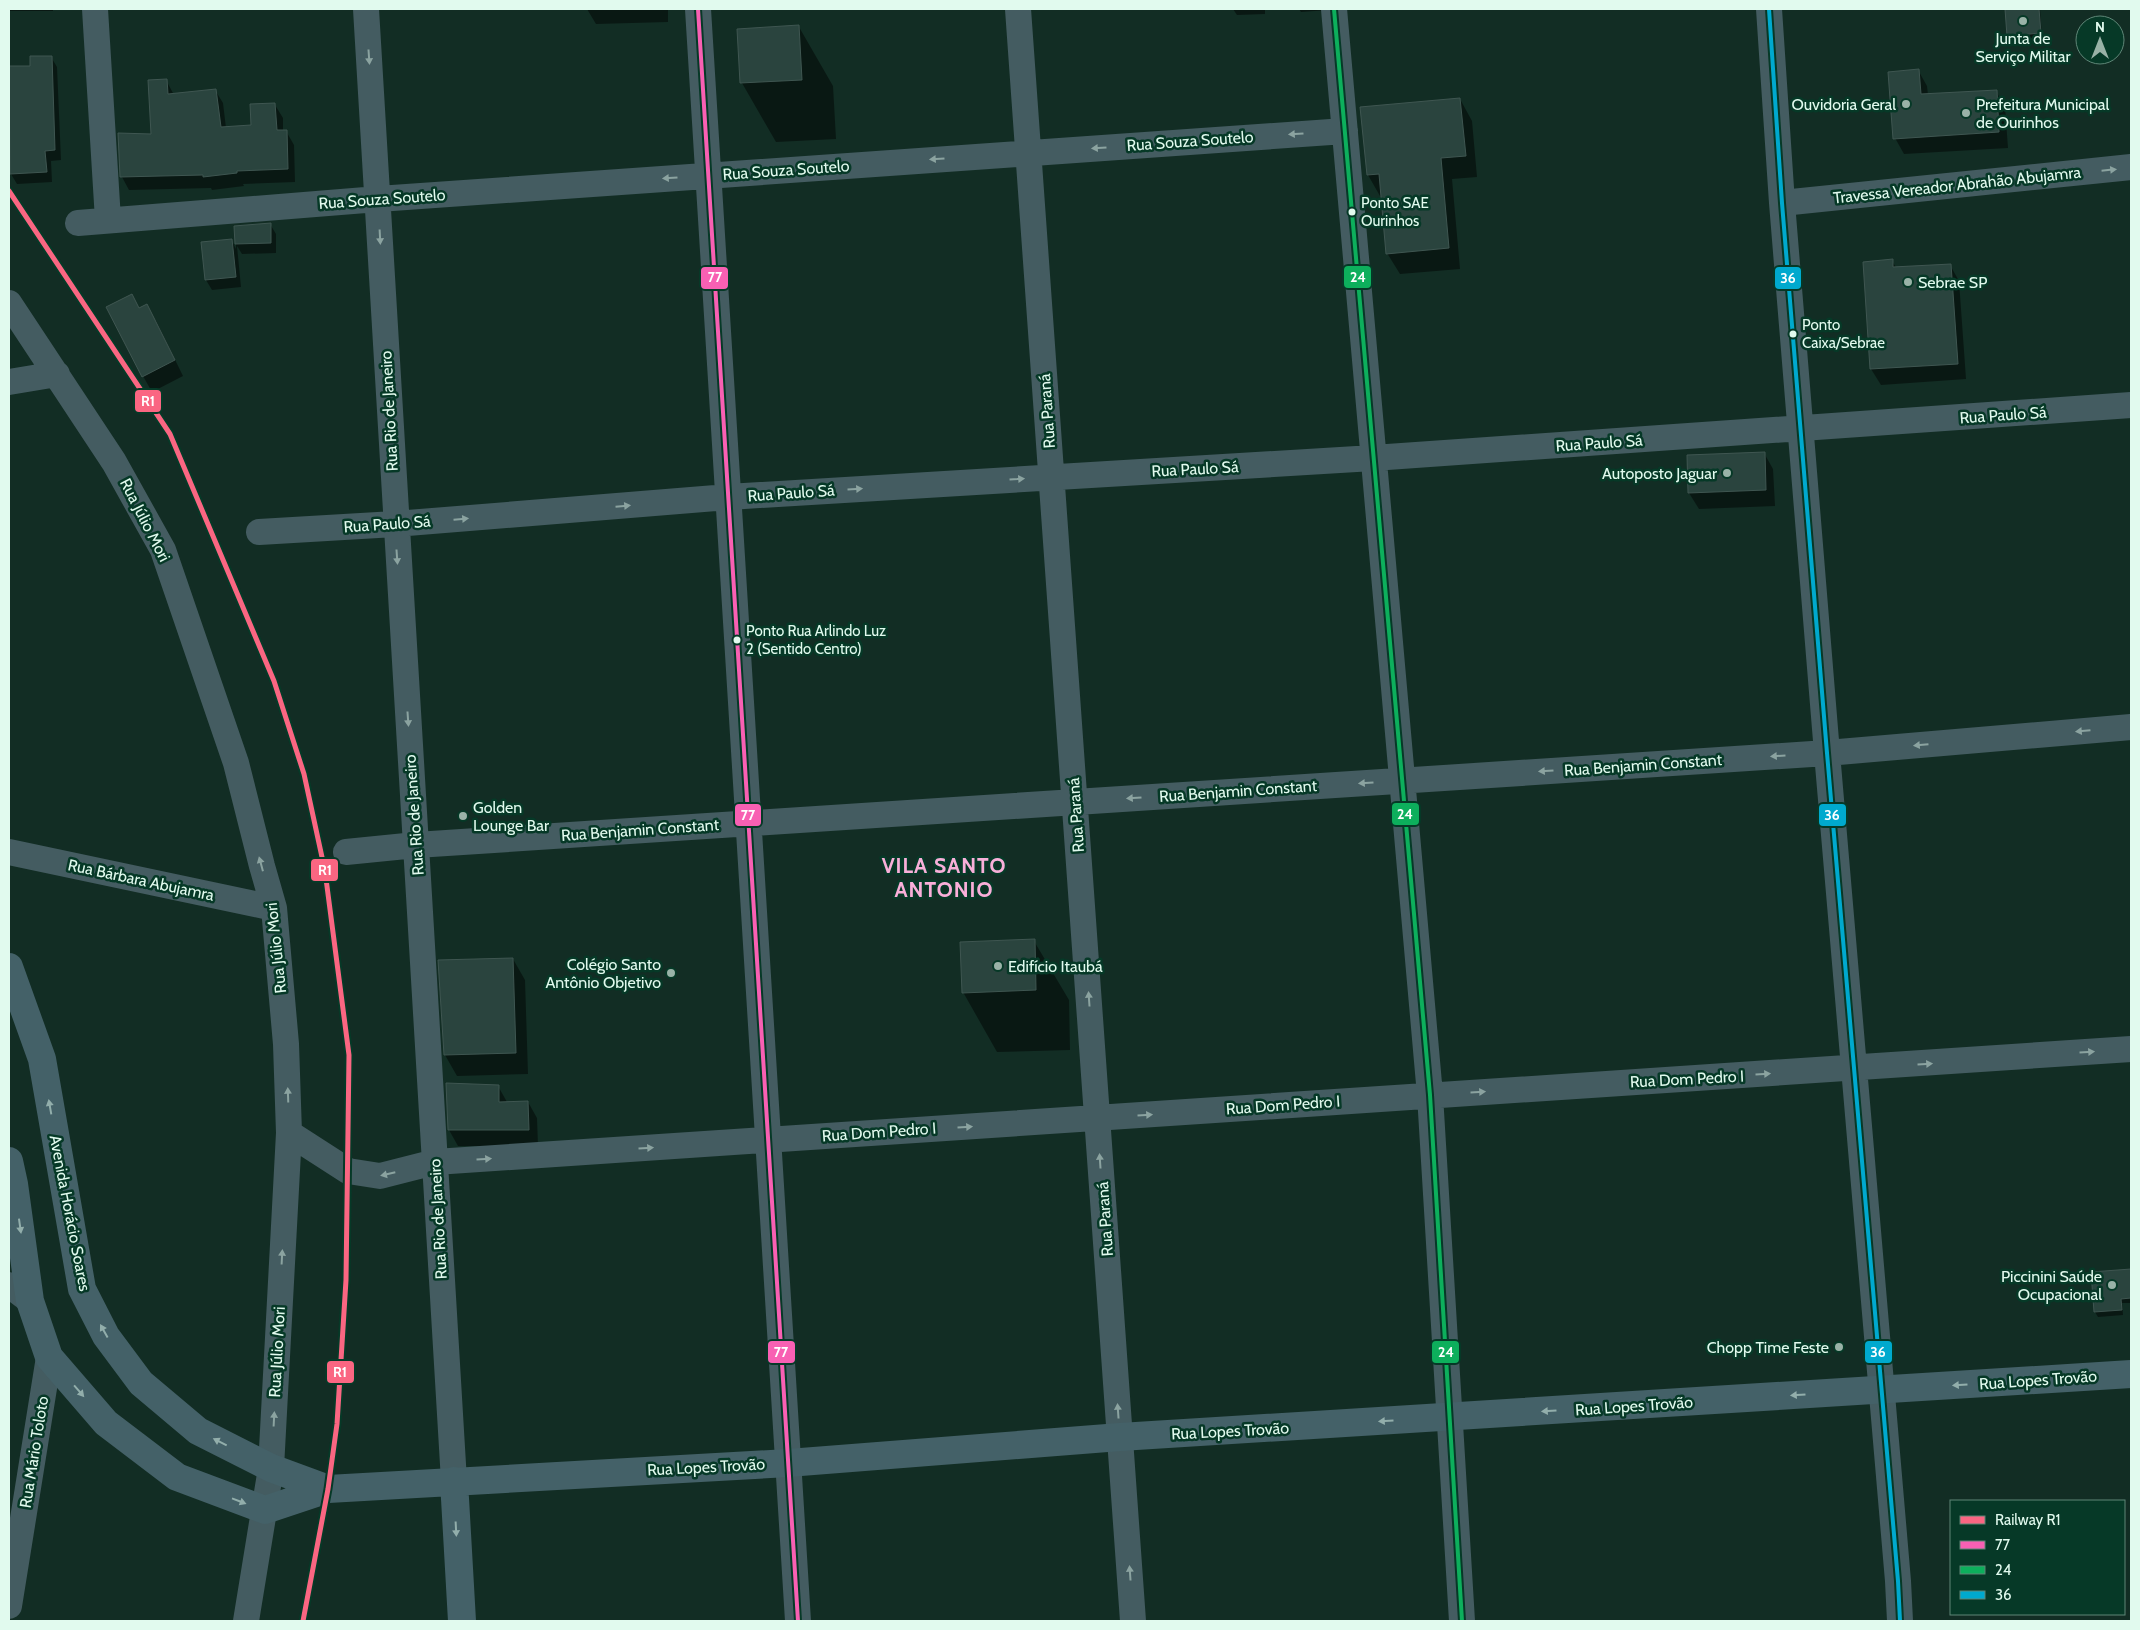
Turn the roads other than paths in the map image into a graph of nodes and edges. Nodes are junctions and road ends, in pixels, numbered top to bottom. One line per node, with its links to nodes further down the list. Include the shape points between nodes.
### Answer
1 (95, 9): 13 (street)
2 (366, 9): 11 (street, Rua Rio de Janeiro, one-way to 11)
3 (698, 9): 10 (street)
4 (1018, 9): 8 (street, Rua Paraná)
5 (1334, 9): 7 (street)
6 (1769, 9): 12 (street)
7 (1344, 130): 8 (street, Rua Souza Soutelo, one-way to 8); 20 (street)
8 (1029, 153): 10 (street, Rua Souza Soutelo, one-way to 10); 21 (street, Rua Paraná)
9 (2131, 168): 12 (street, Travessa Vereador Abrahão Abujamra, one-way to 9)
10 (708, 176): 11 (street, Rua Souza Soutelo, one-way to 11); 22 (street)
11 (378, 199): 13 (street, Rua Souza Soutelo); 23 (street, Rua Rio de Janeiro, one-way to 23)
12 (1782, 203): 19 (street)
13 (108, 220): 14 (street, Rua Souza Soutelo)
14 (78, 222)
15 (9, 304): 16 (street, Rua Júlio Mori)
16 (57, 374): 17 (street); 33 (street, Rua Júlio Mori, one-way to 16, via 236,763 163,550 114,462)
17 (9, 382)
18 (2131, 405): 19 (street, Rua Paulo Sá)
19 (1801, 430): 20 (street, Rua Paulo Sá); 26 (street)
20 (1373, 458): 21 (street, Rua Paulo Sá); 27 (street)
21 (1052, 477): 22 (street, Rua Paulo Sá, one-way to 21); 28 (street, Rua Paraná)
22 (728, 497): 23 (street, Rua Paulo Sá, one-way to 22); 29 (street)
23 (395, 524): 24 (street, Rua Paulo Sá); 30 (street, Rua Rio de Janeiro, one-way to 30)
24 (259, 532)
25 (2131, 727): 26 (street, Rua Benjamin Constant, one-way to 26)
26 (1827, 753): 27 (street, Rua Benjamin Constant, one-way to 27); 36 (street)
27 (1402, 780): 28 (street, Rua Benjamin Constant, one-way to 28); 37 (street)
28 (1075, 802): 29 (street, Rua Benjamin Constant); 38 (street, Rua Paraná, one-way to 28)
29 (748, 823): 30 (street, Rua Benjamin Constant); 40 (street)
30 (416, 845): 32 (street, Rua Benjamin Constant); 42 (street, Rua Rio de Janeiro)
31 (9, 852): 33 (street, Rua Bárbara Abujamra)
32 (346, 852)
33 (274, 908): 39 (street, Rua Júlio Mori, one-way to 33, via 286,1044)
34 (9, 967): 50 (main road, Avenida Horácio Soares, one-way to 34, via 198,1431 141,1383 102,1328 82,1289 42,1059)
35 (2131, 1049): 36 (street, Rua Dom Pedro I, one-way to 35)
36 (1853, 1069): 37 (street, Rua Dom Pedro I, one-way to 36); 46 (street)
37 (1430, 1094): 38 (street, Rua Dom Pedro I, one-way to 37); 47 (street)
38 (1097, 1118): 40 (street, Rua Dom Pedro I, one-way to 38); 48 (street, Rua Paraná, one-way to 38)
39 (289, 1133): 42 (street, Rua Dom Pedro I, one-way to 39, via 380,1176 348,1171); 50 (street, Rua Júlio Mori, one-way to 39)
40 (768, 1140): 42 (street, Rua Dom Pedro I, one-way to 40); 49 (street)
41 (9, 1161): 43 (main road, one-way to 43, via 14,1184)
42 (435, 1162): 51 (street, Rua Rio de Janeiro)
43 (19, 1293): 44 (main road)
44 (49, 1357): 53 (main road, one-way to 53, via 106,1423 177,1477); 54 (street, Rua Mário Toloto)
45 (2131, 1374): 46 (main road, Rua Lopes Trovão, one-way to 46)
46 (1880, 1390): 47 (main road, Rua Lopes Trovão, one-way to 47); 60 (street)
47 (1450, 1417): 48 (main road, Rua Lopes Trovão, one-way to 48); 59 (street)
48 (1120, 1437): 49 (main road, Rua Lopes Trovão); 58 (street, Rua Paraná, one-way to 48)
49 (788, 1463): 51 (main road, Rua Lopes Trovão); 57 (street)
50 (271, 1468): 52 (main road, Avenida Horácio Soares); 53 (street, Rua Júlio Mori)
51 (454, 1481): 52 (main road, Rua Lopes Trovão); 56 (main road, Rua Rio de Janeiro, one-way to 56)
52 (328, 1489): 53 (main road)
53 (265, 1510): 55 (street, Rua Júlio Mori)
54 (9, 1606)
55 (246, 1621)
56 (462, 1621)
57 (798, 1621)
58 (1133, 1621)
59 (1462, 1621)
60 (1900, 1621)

